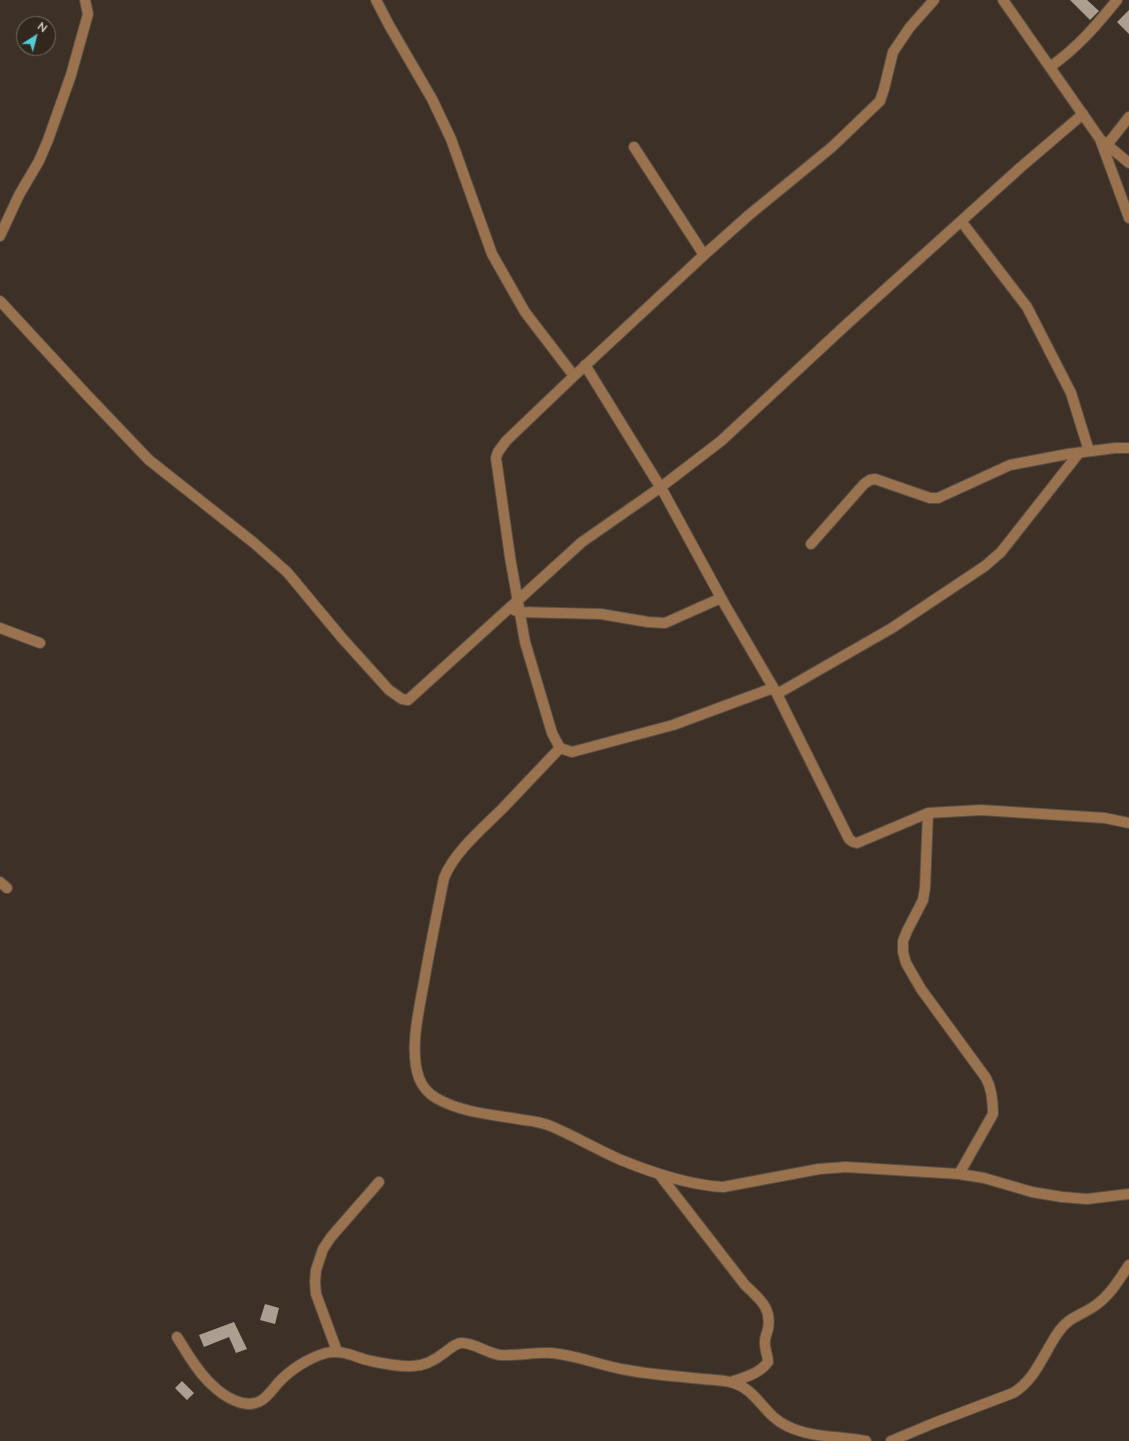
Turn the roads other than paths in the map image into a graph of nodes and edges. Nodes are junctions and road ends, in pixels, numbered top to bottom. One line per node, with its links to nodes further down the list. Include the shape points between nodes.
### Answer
1 (85, 0): 14 (street, via 88,14 72,75 39,161 19,195)
2 (376, 0): 18 (street, via 432,99 451,139 492,254 525,312)
3 (934, 0): 15 (street, via 910,27 893,52 880,100 832,147)
4 (1003, 0): 6 (street)
5 (1117, 0): 6 (street, via 1090,33)
6 (1050, 67): 7 (street)
7 (1083, 114): 9 (street); 13 (street)
8 (1129, 117): 9 (street)
9 (1104, 142): 11 (street); 12 (street)
10 (634, 147): 15 (street)
11 (1129, 163)
12 (1129, 218)
13 (961, 221): 20 (street, via 1026,307 1071,393); 21 (street, via 721,441)
14 (0, 236)
15 (704, 255): 17 (street)
16 (0, 301): 25 (street, via 149,460 287,572 353,650 389,690 402,700 411,698)
17 (585, 366): 18 (street); 21 (street)
18 (574, 376): 24 (street, via 506,441 496,458)
19 (1129, 448): 20 (street)
20 (1084, 452): 22 (street, via 1010,464 938,498 930,498 875,479 870,480); 29 (street, via 1001,552 985,566 892,628)
21 (661, 487): 23 (street); 24 (street, via 582,542)
22 (811, 544)
23 (721, 598): 26 (street, via 665,623 601,614); 29 (street)
24 (517, 600): 25 (street); 26 (street)
25 (508, 609): 26 (street)
26 (519, 612): 30 (street, via 525,642 552,733)
27 (0, 628): 28 (street)
28 (40, 643)
29 (775, 691): 30 (street, via 673,725 572,752); 31 (street, via 846,834 853,842 857,843)
30 (560, 748): 33 (street, via 456,856 448,868 418,1017 415,1047 419,1078 426,1090 450,1104 552,1126 621,1160)
31 (928, 813): 32 (street, via 988,810 1105,818); 34 (street, via 923,900 903,941 903,952 906,963 921,989 986,1078 993,1105 993,1114)
32 (1129, 823)
33 (659, 1174): 34 (street, via 708,1186 723,1187 819,1169 846,1167); 40 (street, via 746,1285 762,1301 769,1314 765,1342 768,1362 753,1374)
34 (959, 1174): 36 (street, via 1062,1197 1087,1199)
35 (379, 1182): 39 (street, via 331,1237 323,1249 316,1270 316,1294)
36 (1129, 1194)
37 (1129, 1265): 42 (street, via 1104,1298 1065,1324 1022,1388)
38 (177, 1337): 39 (street, via 211,1385 244,1404 256,1404 264,1399 294,1368 325,1353)
39 (337, 1351): 40 (street, via 370,1361 416,1366 426,1364 460,1343 502,1355 551,1353 627,1370)
40 (731, 1382): 41 (street, via 752,1392 767,1412 786,1426 818,1435)
41 (866, 1441)
42 (891, 1441)

